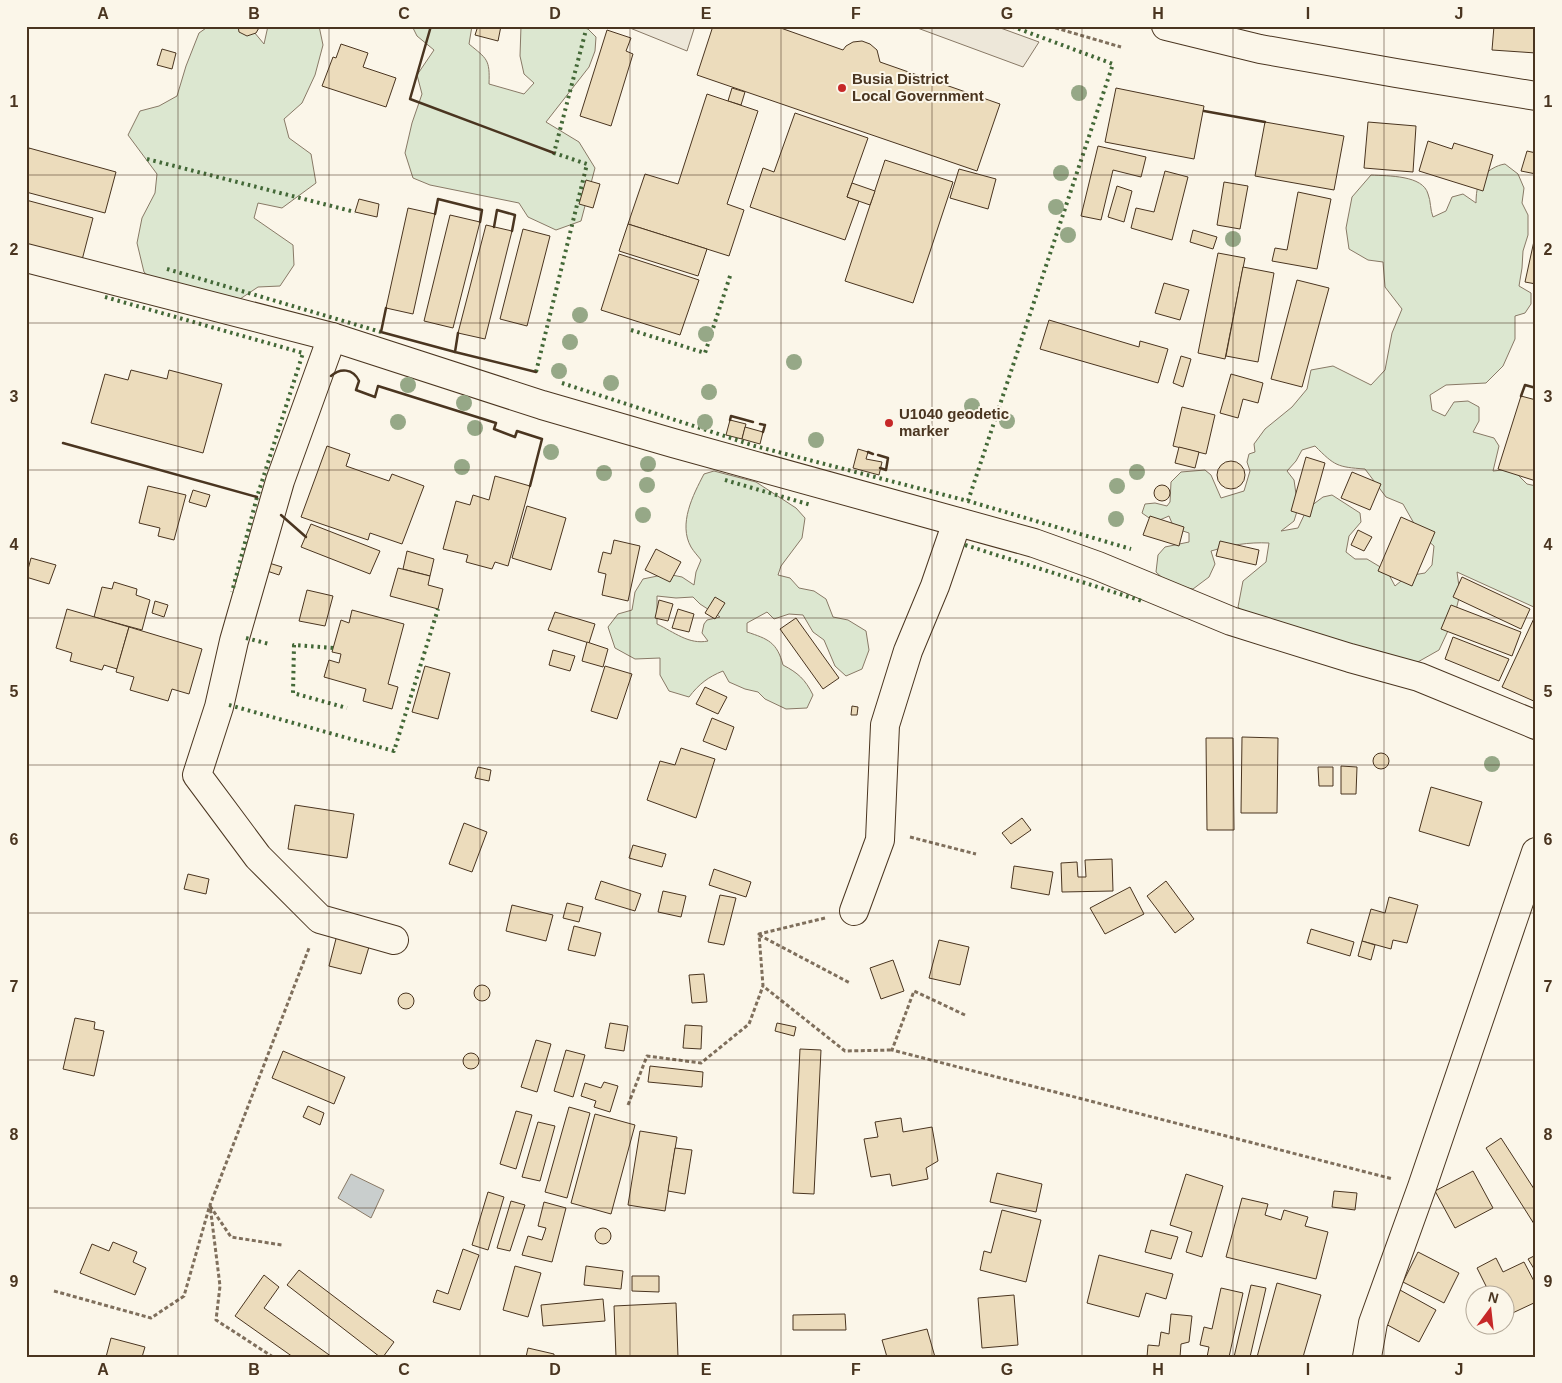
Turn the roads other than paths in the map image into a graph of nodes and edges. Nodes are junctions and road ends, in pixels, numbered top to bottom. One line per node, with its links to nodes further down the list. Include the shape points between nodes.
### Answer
1 (1166, 26): 2 (street, via 1260,49)
2 (1536, 96)
3 (26, 258): 4 (street)
4 (332, 337): 5 (street, via 552,408); 9 (street, via 280,481 234,641 219,707 197,775 258,857 320,919)
5 (957, 522): 6 (street, via 1034,543 1231,620 1419,677); 8 (street, via 908,651 885,724 880,840)
6 (1536, 725)
7 (1536, 852): 10 (street, via 1373,1323)
8 (854, 911)
9 (394, 940)
10 (1367, 1357)

